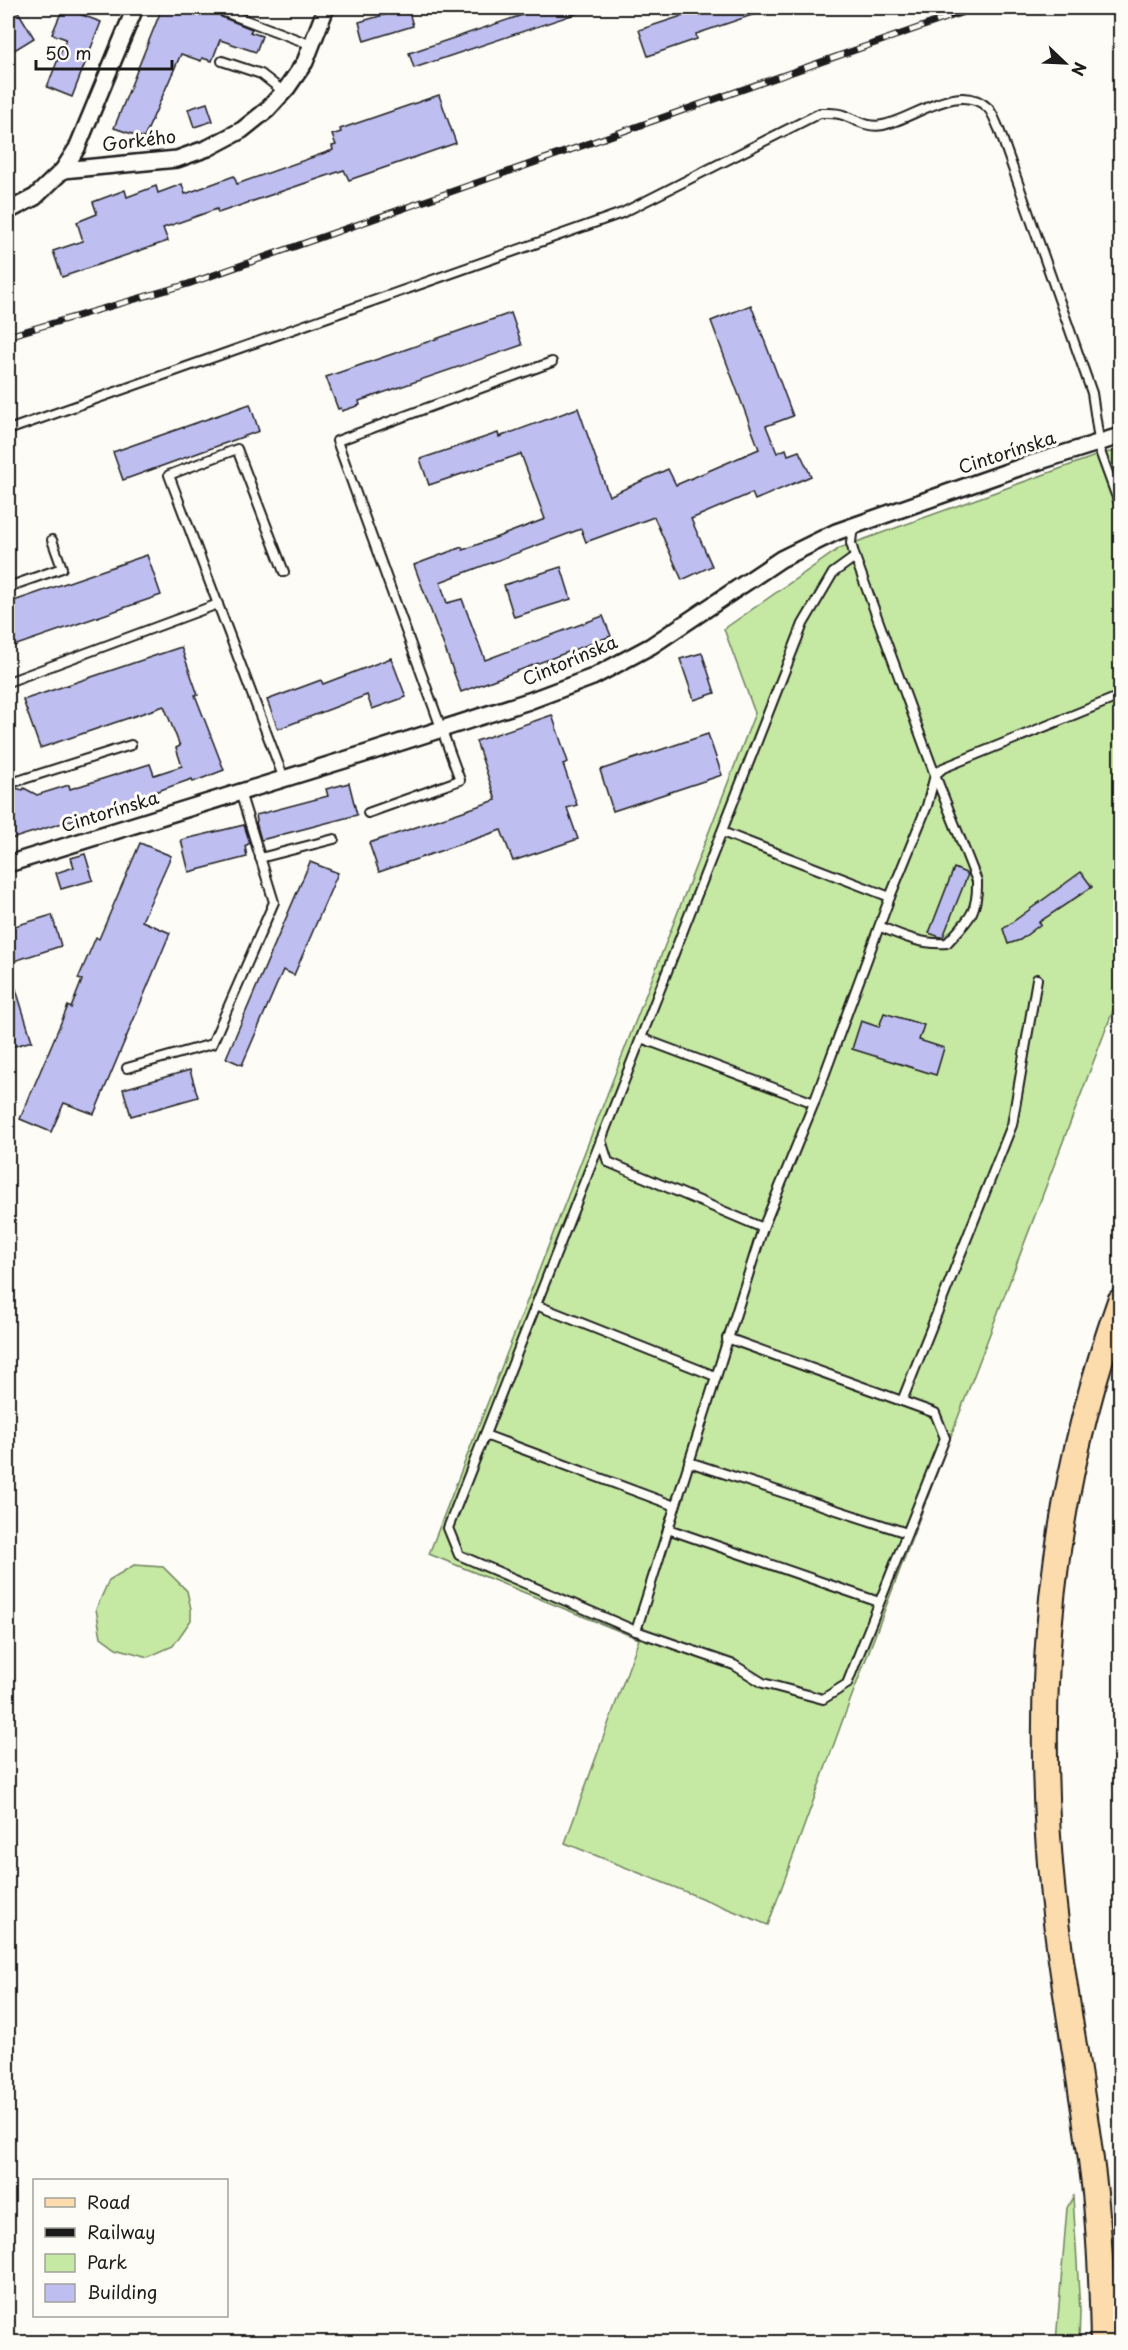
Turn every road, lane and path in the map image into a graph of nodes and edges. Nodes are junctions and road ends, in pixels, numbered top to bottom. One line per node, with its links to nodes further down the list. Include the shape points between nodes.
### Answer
1 (135, 8): 7 (street, via 88,125)
2 (326, 8): 4 (street, Gorkého)
3 (224, 12): 4 (lane)
4 (312, 45): 6 (street, Gorkého, via 305,63)
5 (222, 61): 6 (lane, via 261,74)
6 (284, 92): 7 (street, Gorkého, via 242,130 177,159)
7 (63, 170): 8 (street, via 35,197)
8 (8, 211)
9 (552, 362): 22 (lane, via 337,441)
10 (8, 430): 12 (lane, via 622,213 820,113 842,114 858,123 883,125 945,100 966,97 988,108 999,129 1092,393)
11 (1120, 436): 12 (street, Cintorínska)
12 (1099, 443): 13 (lane); 14 (street, Cintorínska)
13 (1120, 507)
14 (854, 525): 16 (lane, via 851,543); 22 (street, Cintorínska, via 781,559 651,646 593,676)
15 (52, 540): 18 (lane, via 62,568)
16 (855, 557): 24 (lane); 29 (lane, via 833,573 803,624)
17 (284, 572): 19 (lane, via 237,449 169,475)
18 (8, 587)
19 (218, 604): 20 (lane); 25 (lane)
20 (8, 682)
21 (1120, 696): 24 (lane, via 953,763)
22 (441, 729): 25 (street, Cintorínska); 28 (lane, via 459,780)
23 (131, 744): 26 (lane)
24 (934, 775): 33 (lane, via 927,806); 34 (lane, via 977,881 978,900 970,918 947,943 932,944 903,937)
25 (285, 779): 27 (street, Cintorínska)
26 (8, 784)
27 (240, 792): 31 (lane); 32 (street, Cintorínska)
28 (368, 813)
29 (722, 832): 33 (lane); 36 (lane)
30 (334, 839): 31 (lane)
31 (260, 858): 37 (lane, via 274,902 212,1044)
32 (8, 864)
33 (890, 897): 34 (lane)
34 (881, 927): 38 (lane)
35 (1037, 979): 45 (lane, via 1012,1125)
36 (641, 1038): 38 (lane); 39 (lane)
37 (127, 1068)
38 (814, 1103): 40 (lane)
39 (601, 1140): 40 (lane, via 608,1162); 42 (lane)
40 (763, 1228): 43 (lane)
41 (1120, 1301): 53 (main road, via 1073,1465 1052,1587 1046,1652 1044,1766 1053,1896 1095,2193)
42 (536, 1305): 44 (lane); 46 (lane)
43 (727, 1338): 44 (lane); 45 (lane)
44 (715, 1376): 47 (lane)
45 (902, 1401): 50 (lane, via 935,1413 945,1438)
46 (485, 1435): 48 (lane); 52 (lane, via 448,1528 459,1555)
47 (689, 1462): 48 (lane); 50 (lane)
48 (675, 1506): 49 (lane)
49 (668, 1529): 51 (lane); 52 (lane)
50 (907, 1533): 51 (lane)
51 (879, 1602): 52 (lane, via 847,1684 823,1699 763,1683 734,1665)
52 (636, 1630)
53 (1103, 2343)

